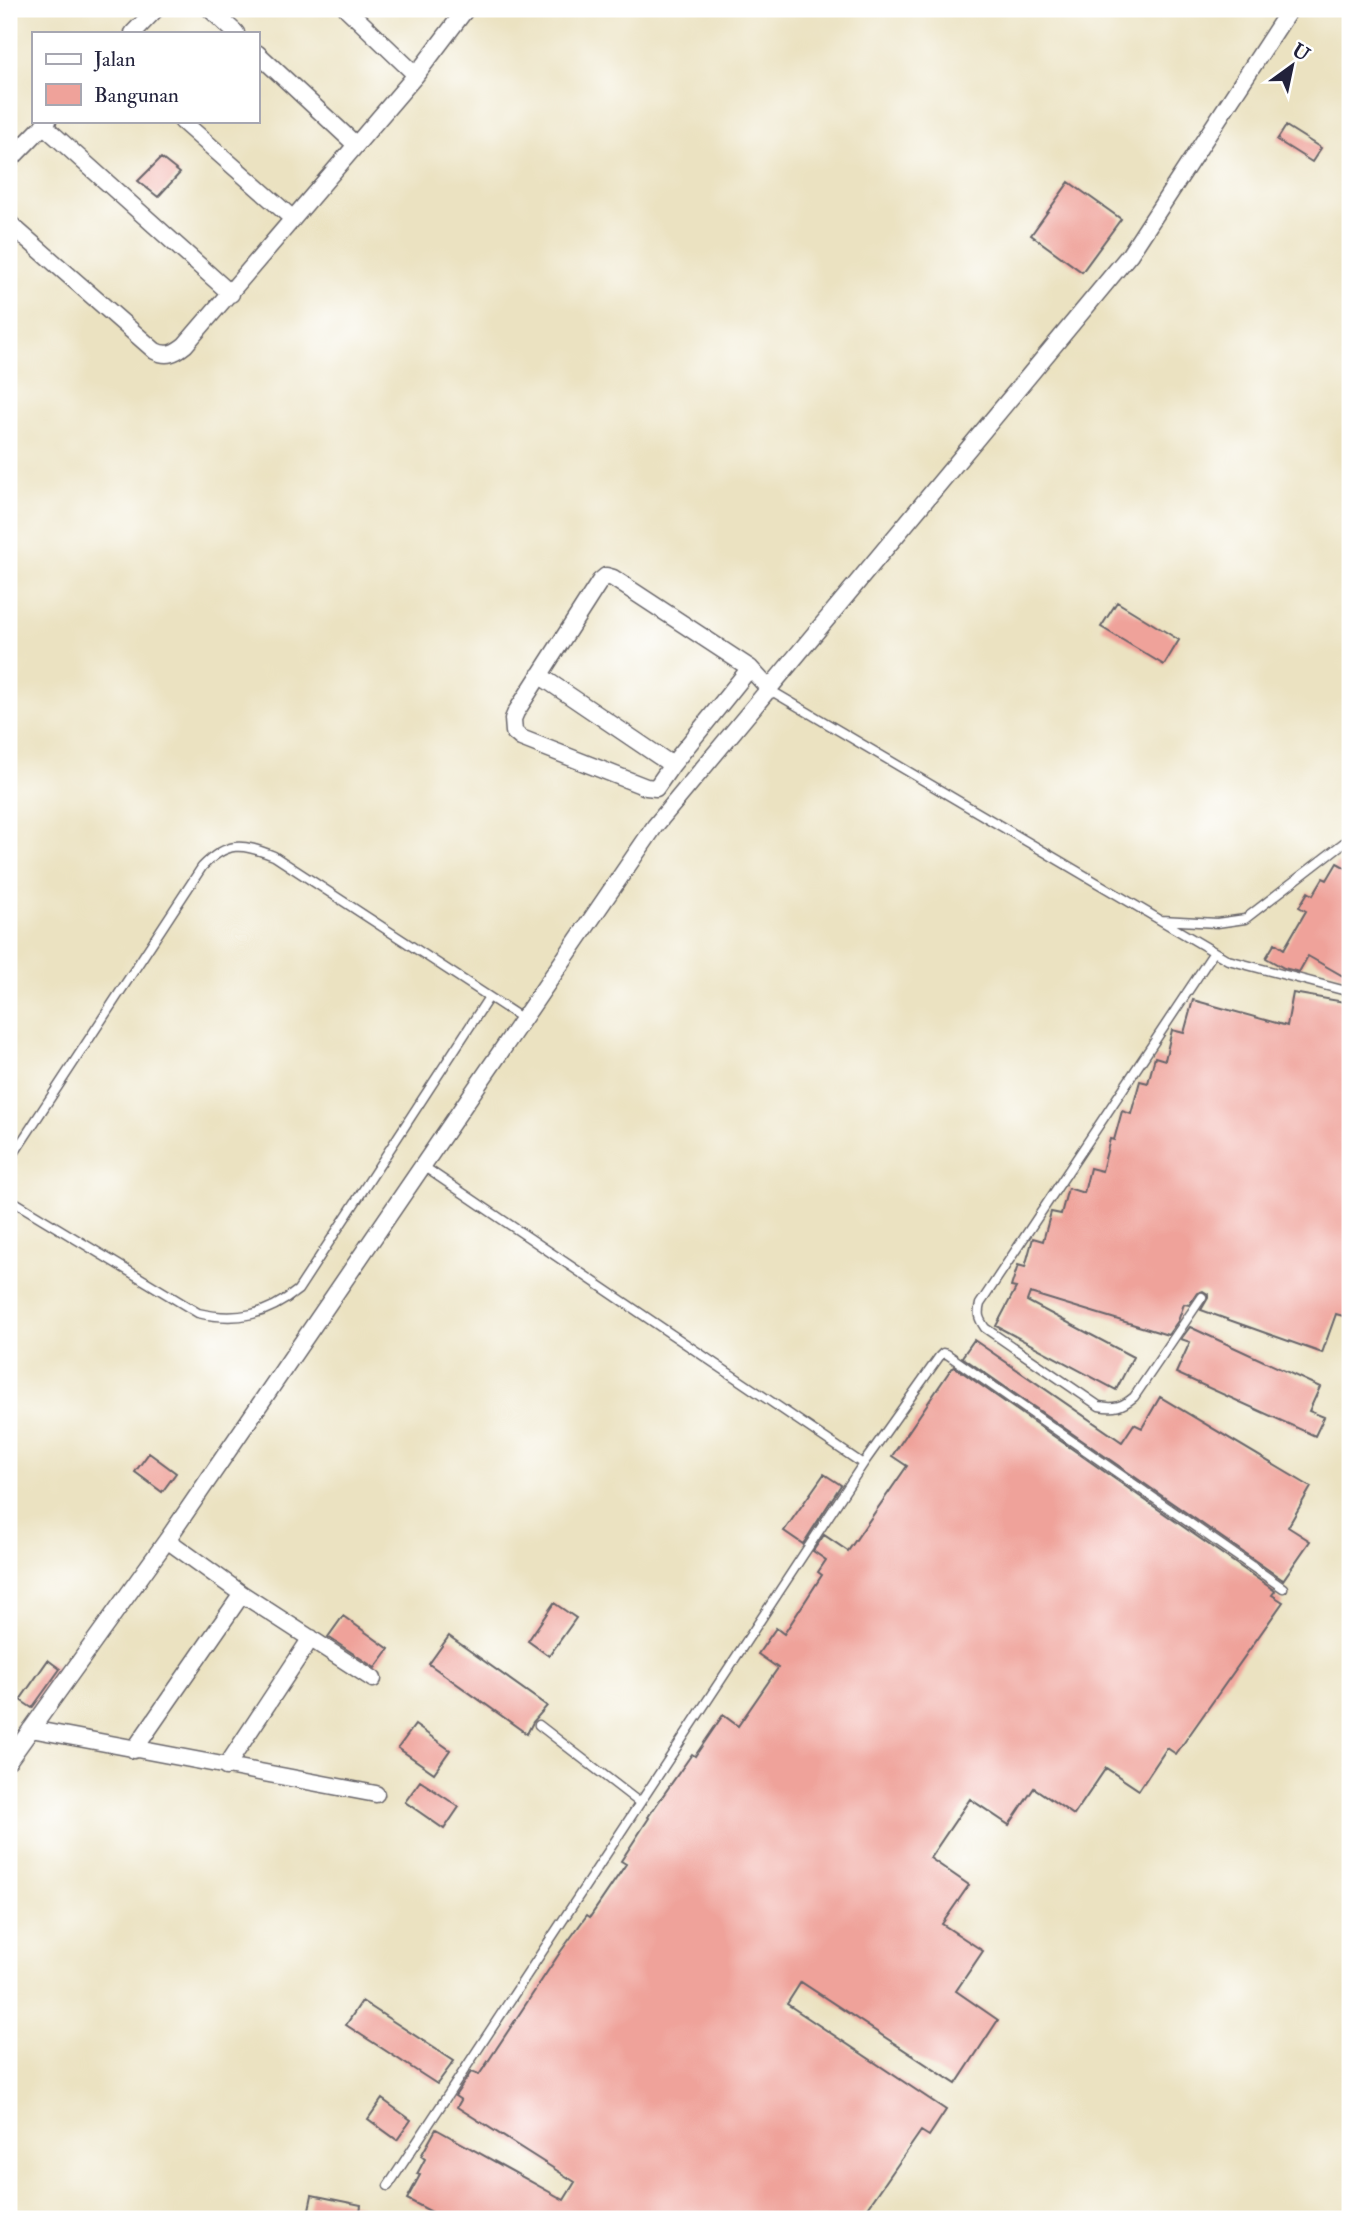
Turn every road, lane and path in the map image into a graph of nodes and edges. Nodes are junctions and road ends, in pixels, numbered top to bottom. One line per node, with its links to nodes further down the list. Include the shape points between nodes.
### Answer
1 (156, 9): 6 (street)
2 (210, 9): 7 (street)
3 (347, 9): 9 (street)
4 (466, 9): 9 (street)
5 (1290, 9): 19 (street, via 1130,254)
6 (134, 32)
7 (235, 32)
8 (259, 55): 12 (street)
9 (416, 75): 12 (street)
10 (183, 122): 14 (street)
11 (45, 123): 13 (street); 16 (street)
12 (356, 145): 14 (street)
13 (9, 161)
14 (293, 219): 16 (street)
15 (9, 223): 16 (street, via 162,354 185,345)
16 (231, 294)
17 (750, 668): 18 (street, via 606,576); 19 (street); 20 (street)
18 (539, 676): 20 (street); 20 (street, via 513,719 517,736 650,788 659,785)
19 (770, 690): 22 (lane); 26 (street, via 655,826)
20 (672, 765)
21 (1350, 838): 22 (lane, via 1245,919 1216,923)
22 (1157, 919): 23 (lane)
23 (1214, 951): 24 (lane, via 1235,962); 30 (lane, via 978,1312 985,1328 1099,1406 1111,1408 1124,1406 1134,1397)
24 (1350, 992)
25 (489, 997): 26 (lane); 27 (lane, via 274,856 251,847 230,846 202,867); 29 (lane, via 298,1290 279,1305 246,1316 218,1318 198,1313)
26 (523, 1019): 28 (street)
27 (9, 1160)
28 (423, 1166): 31 (lane); 32 (street)
29 (9, 1195)
30 (1202, 1297)
31 (863, 1464): 33 (lane, via 939,1357 947,1354); 43 (lane)
32 (167, 1540): 34 (street); 38 (street)
33 (1283, 1588)
34 (242, 1594): 35 (street); 39 (street)
35 (311, 1638): 36 (street); 41 (street)
36 (373, 1679)
37 (539, 1725): 43 (lane)
38 (30, 1730): 39 (street); 40 (street)
39 (134, 1751): 41 (street)
40 (9, 1760)
41 (226, 1767): 42 (street)
42 (376, 1794)
43 (640, 1803): 44 (lane)
44 (388, 2186)

